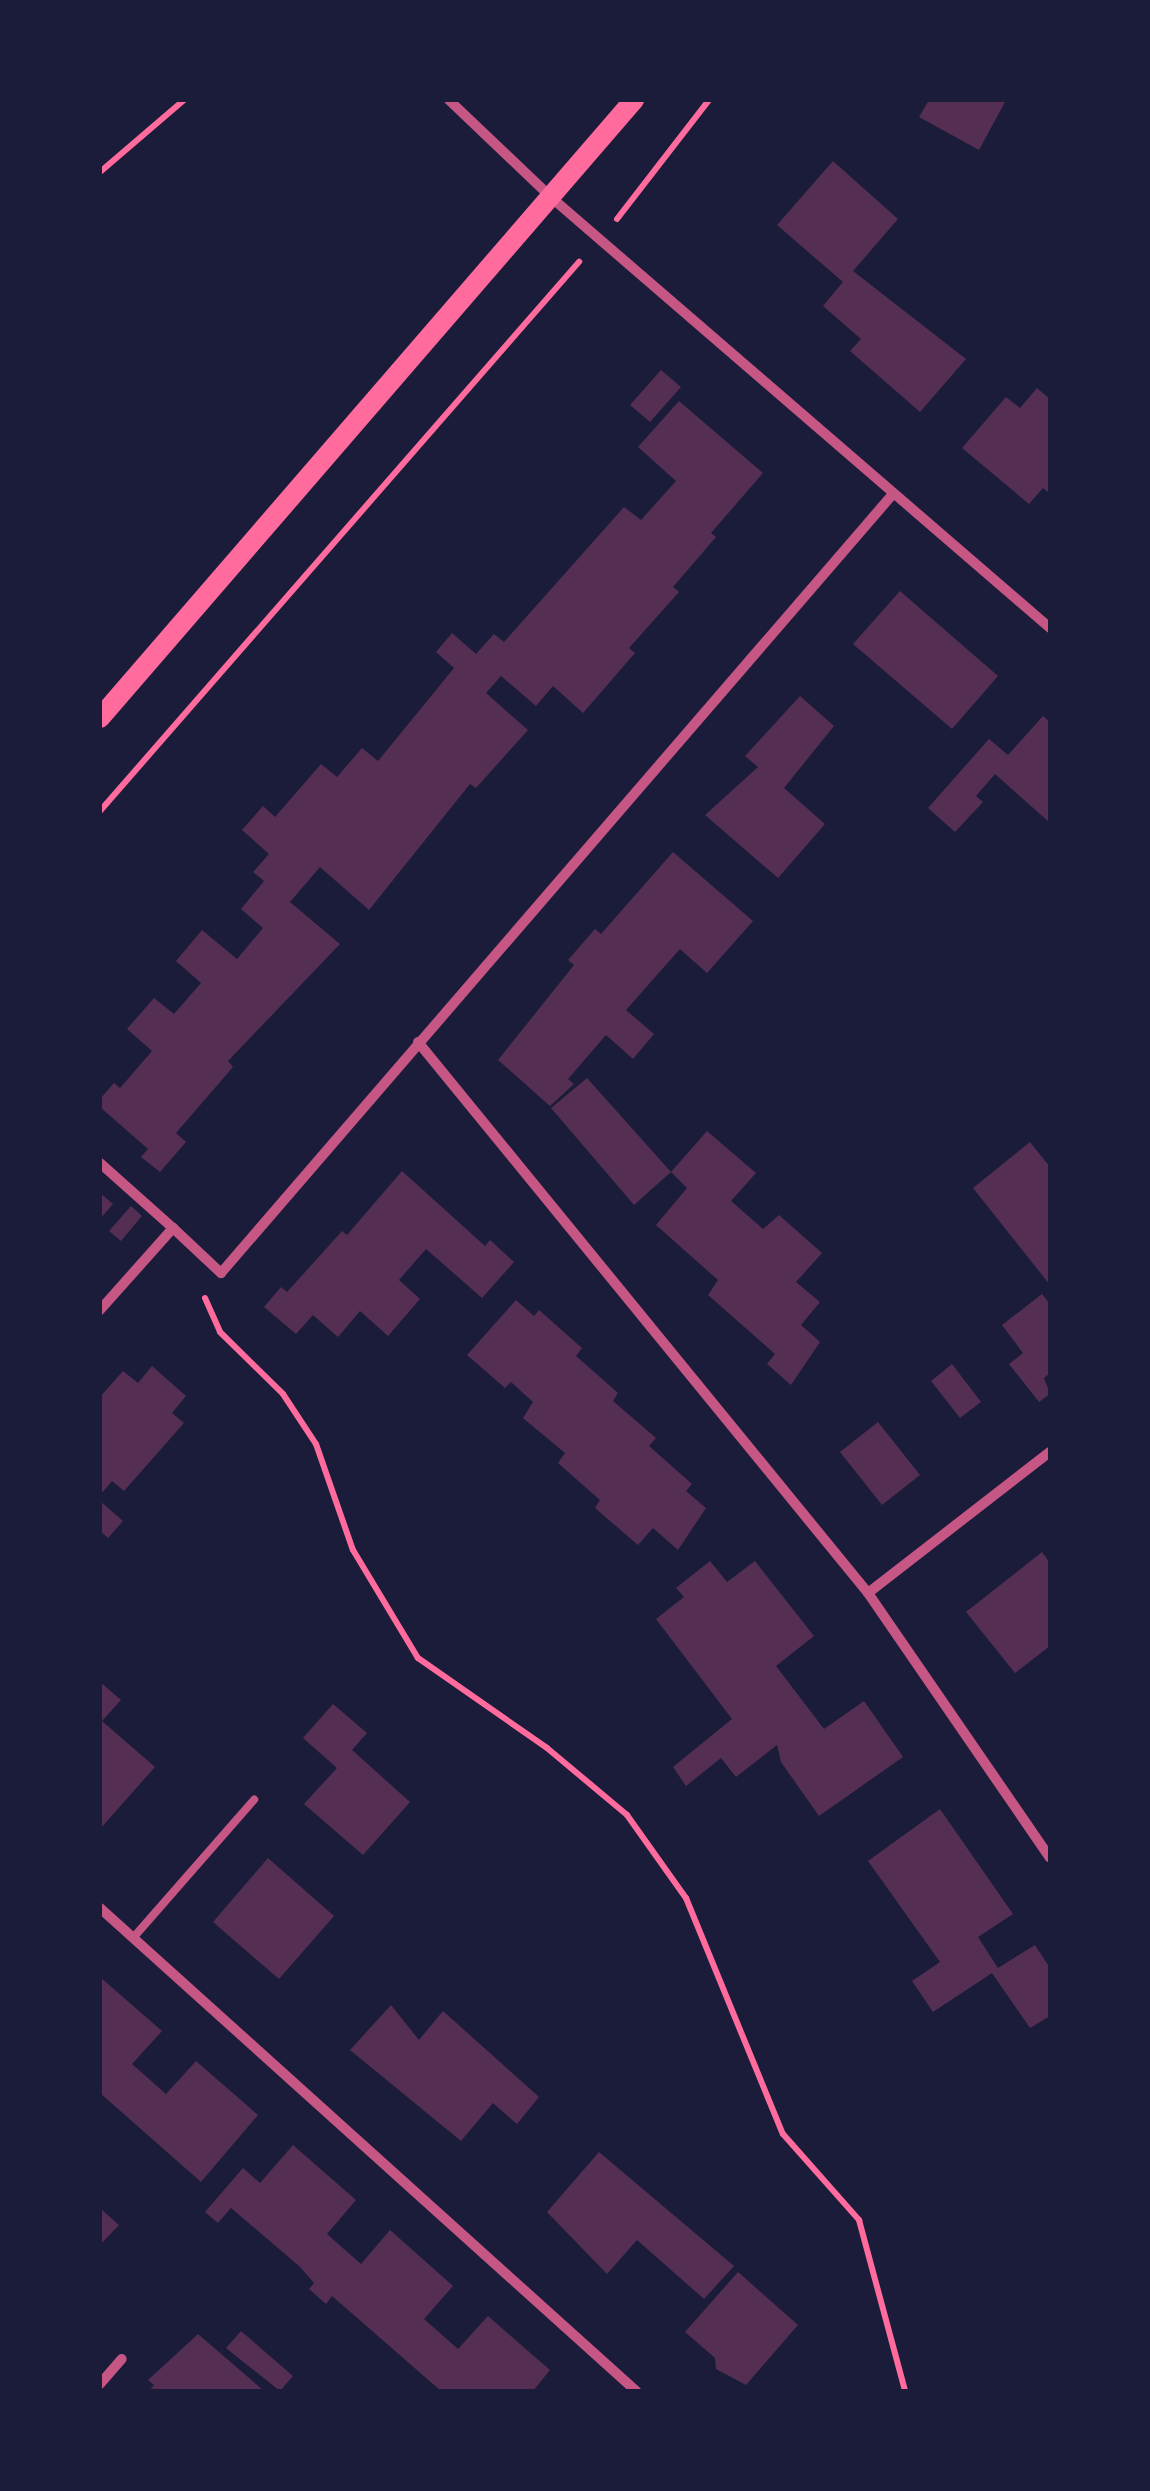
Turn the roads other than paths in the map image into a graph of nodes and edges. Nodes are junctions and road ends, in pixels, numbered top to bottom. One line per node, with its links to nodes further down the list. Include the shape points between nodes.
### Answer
1 (449, 100): 3 (street)
2 (634, 100): 3 (main road)
3 (552, 199): 4 (street); 6 (main road)
4 (893, 494): 5 (street); 7 (street)
5 (1050, 628)
6 (100, 718)
7 (418, 1042): 9 (street, via 220,1273); 12 (street)
8 (100, 1163): 9 (street)
9 (173, 1228): 10 (street)
10 (100, 1310)
11 (1050, 1452): 12 (street)
12 (868, 1592): 14 (street)
13 (254, 1800): 16 (lane)
14 (1050, 1858)
15 (100, 1908): 16 (street)
16 (133, 1938): 19 (street)
17 (122, 2359): 18 (street)
18 (100, 2384)
19 (636, 2391)

